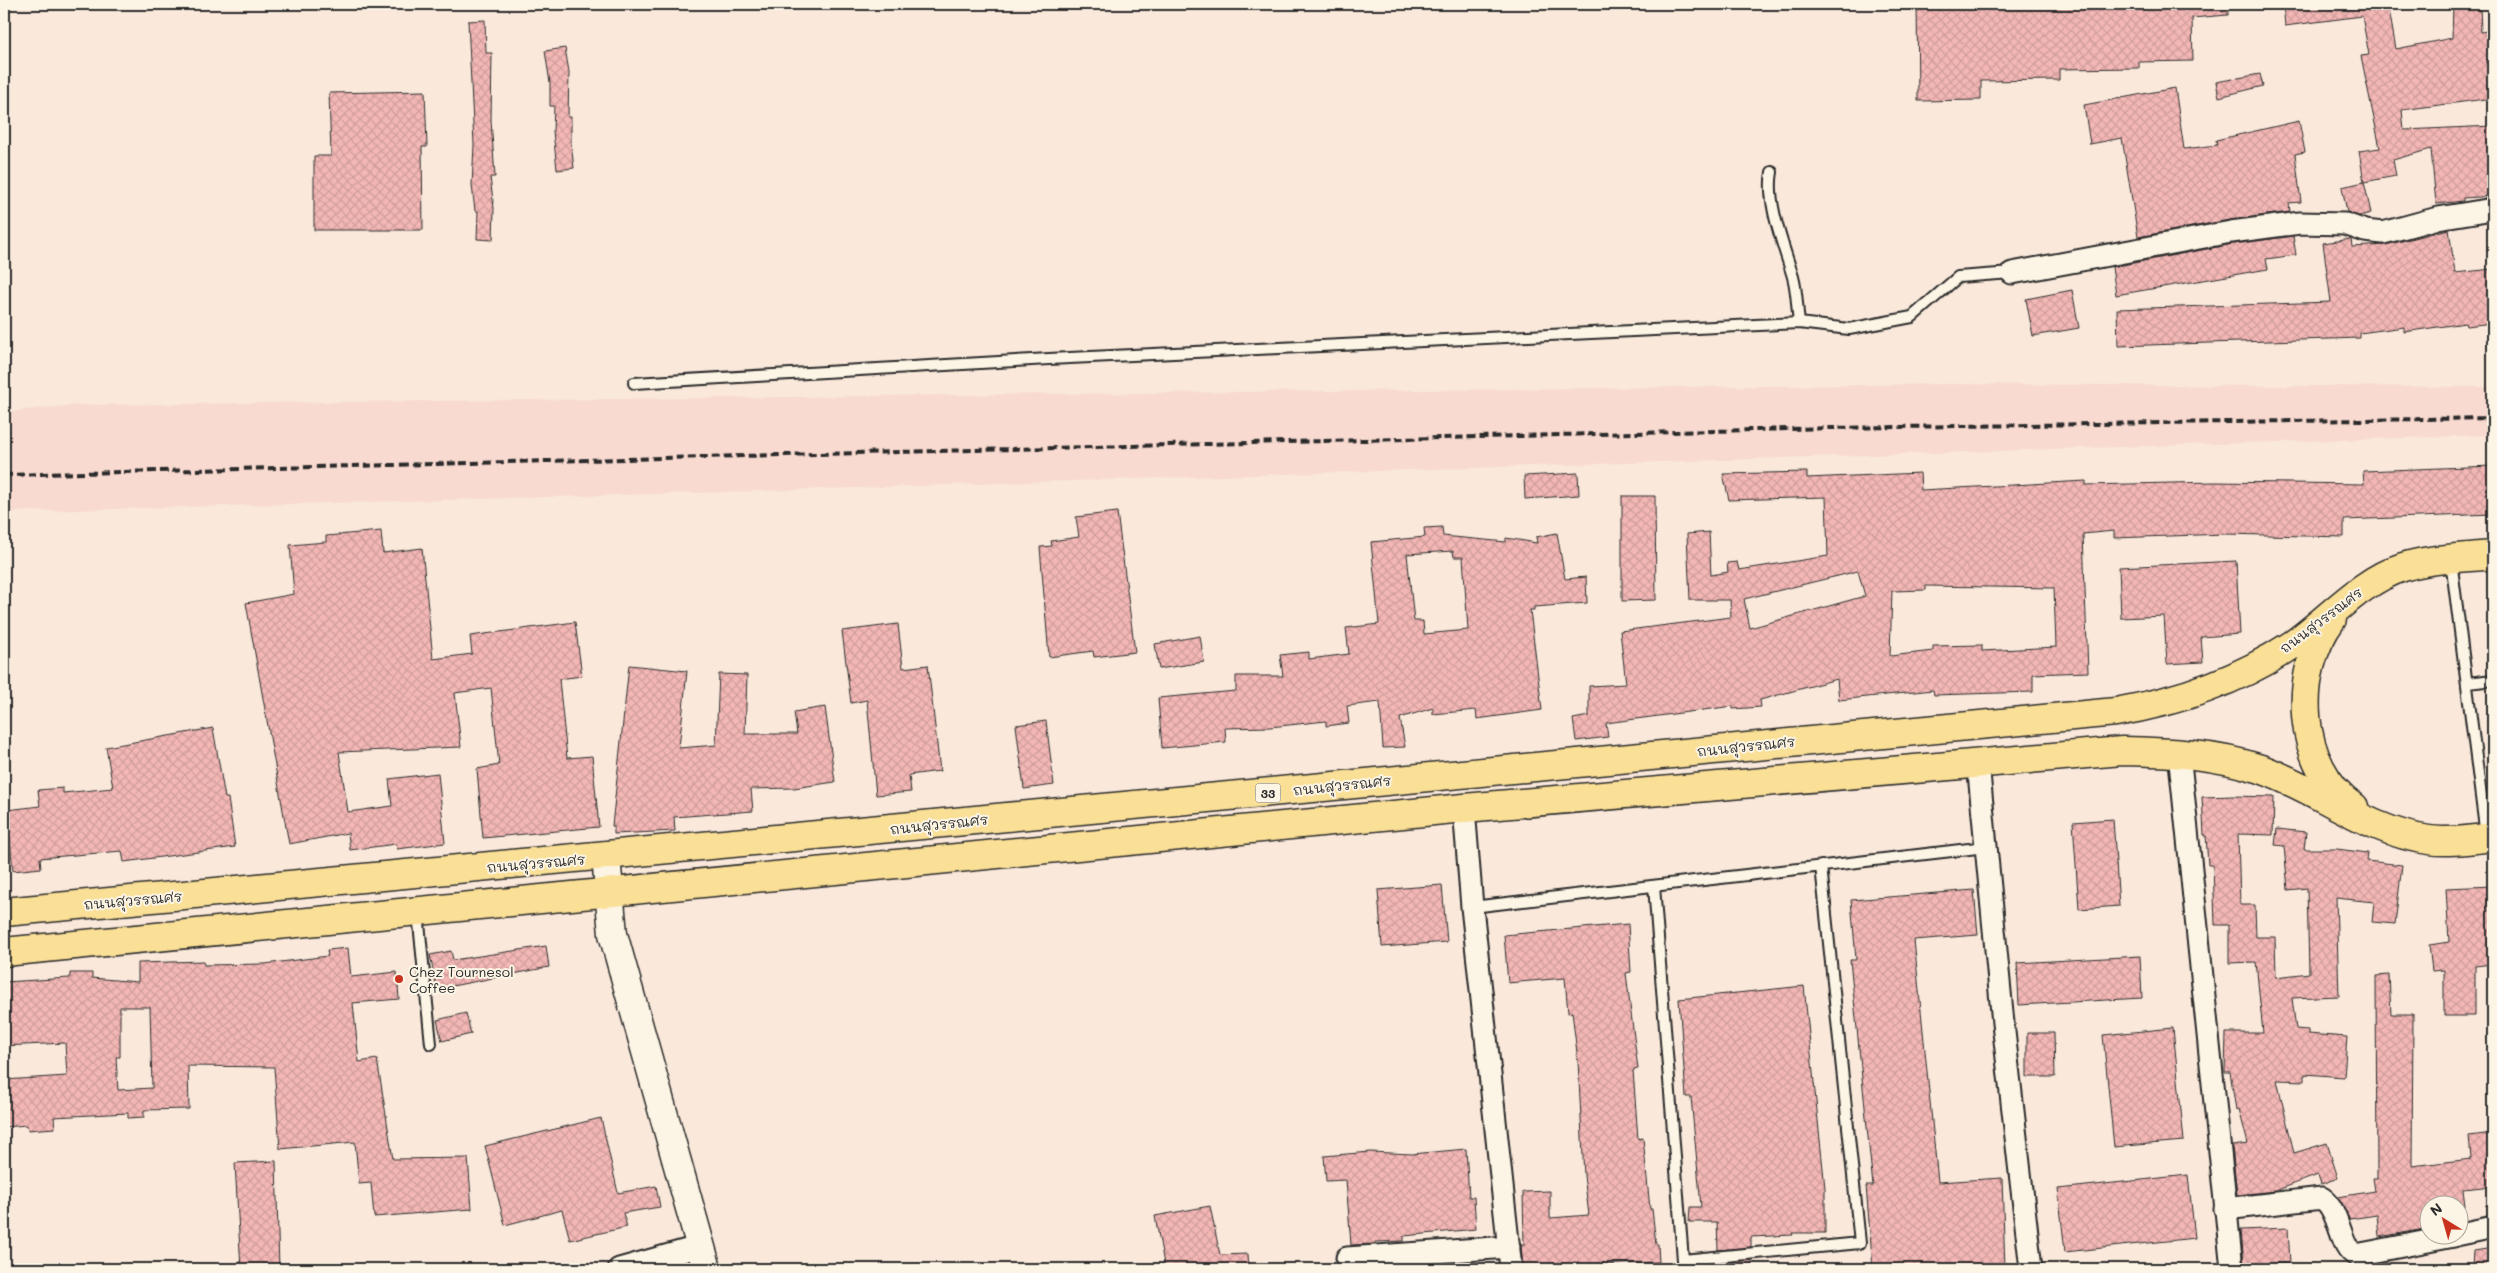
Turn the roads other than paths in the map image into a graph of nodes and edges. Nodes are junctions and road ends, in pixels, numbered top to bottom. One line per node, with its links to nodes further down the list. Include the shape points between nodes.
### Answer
1 (1772, 172): 4 (lane, via 1769,185 1793,279)
2 (2493, 209): 3 (street, via 2438,218 2383,233 2345,224 2300,223 2231,232)
3 (2012, 273): 4 (lane, via 1958,277 1912,317 1849,329)
4 (1799, 323): 5 (lane, via 1049,359)
5 (634, 383)
6 (2493, 555): 7 (main road, ถนนสุวรรณศร / 33)
7 (2451, 559): 8 (main road, ถนนสุวรรณศร / 33, via 2404,567 2373,581); 10 (lane)
8 (2340, 608): 14 (main road, via 2318,642 2308,672 2305,717 2315,756 2329,781 2347,803); 17 (main road, ถนนสุวรรณศร / 33, via 2292,645 2243,674 2204,691 2116,712)
9 (2493, 680): 10 (lane)
10 (2468, 683): 15 (lane)
11 (2179, 752): 12 (main road, via 2122,751); 14 (main road, via 2222,758 2263,770); 26 (street)
12 (1978, 763): 13 (main road); 16 (street)
13 (1464, 808): 20 (main road); 21 (street)
14 (2377, 824): 15 (main road, via 2393,832 2430,840)
15 (2490, 837)
16 (1986, 847): 18 (lane); 35 (street)
17 (606, 857): 20 (main road); 23 (main road, ถนนสุวรรณศร / 33)
18 (1821, 866): 19 (lane); 19 (lane, via 1860,1244 1683,1260)
19 (1654, 886): 21 (lane)
20 (609, 893): 22 (main road); 31 (main road, via 613,934)
21 (1472, 907): 30 (street)
22 (418, 911): 24 (main road); 25 (lane)
23 (4, 912)
24 (4, 952)
25 (431, 1044)
26 (2225, 1209): 29 (street, via 2322,1198 2334,1210 2349,1249 2356,1255); 36 (street)
27 (2493, 1227): 28 (street)
28 (2470, 1232)
29 (2420, 1243)
30 (1509, 1247): 32 (street); 34 (street)
31 (704, 1258): 33 (street)
32 (1347, 1258)
33 (619, 1269)
34 (1510, 1269)
35 (2031, 1269)
36 (2227, 1269)

